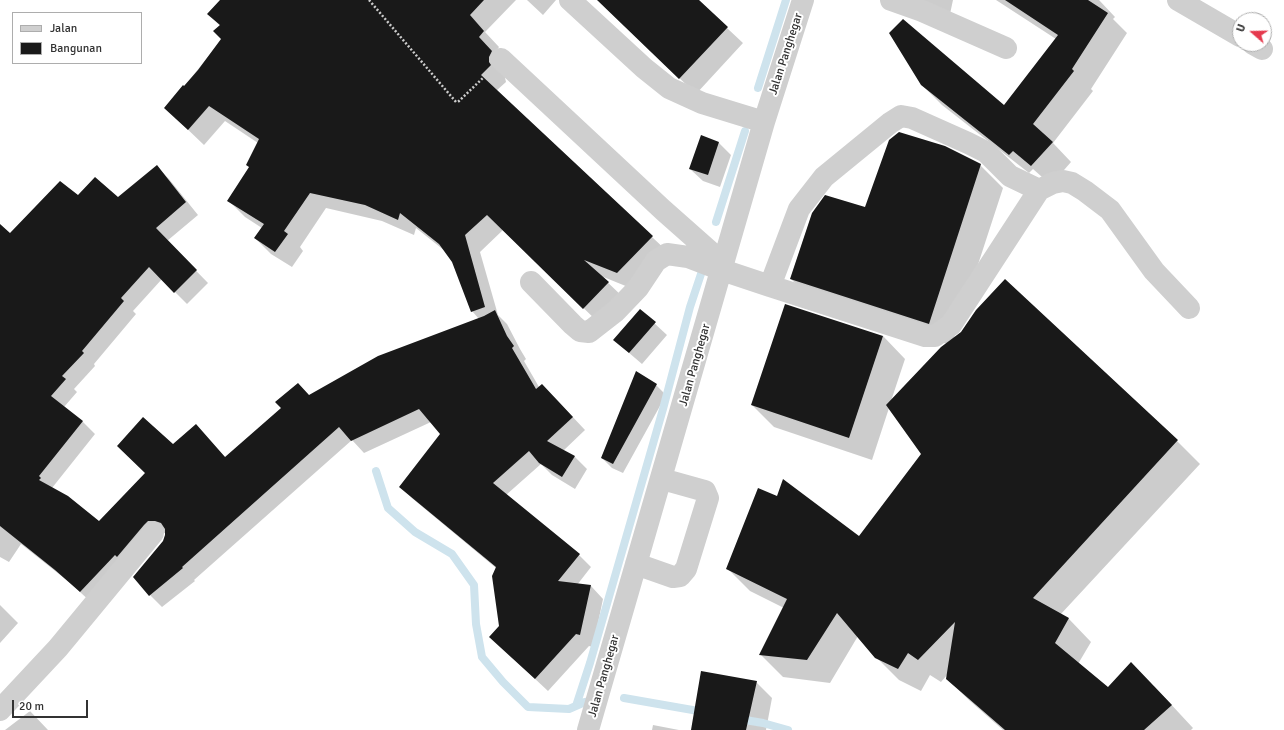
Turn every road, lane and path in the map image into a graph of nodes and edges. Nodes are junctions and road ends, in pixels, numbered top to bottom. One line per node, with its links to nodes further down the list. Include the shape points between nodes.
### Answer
1 (369, 0): 8 (path, via 456,102)
2 (570, 0): 9 (street, via 669,88 702,103)
3 (803, 0): 9 (street, Jalan Panghegar)
4 (891, 0): 7 (street)
5 (1178, 0): 6 (street)
6 (1232, 31)
7 (1006, 48)
8 (501, 59): 11 (street)
9 (764, 122): 11 (street, Jalan Panghegar)
10 (1039, 190): 13 (street, via 951,325 935,336 925,336); 13 (street, via 1010,176 986,152 912,118 901,116 824,177 799,209); 14 (street, via 1063,181 1072,183 1101,203 1116,218 1154,271)
11 (723, 267): 12 (street, via 667,254 656,261 638,288 616,311 589,332 576,328); 13 (street); 15 (street, Jalan Panghegar)
12 (532, 282)
13 (770, 286)
14 (1189, 308)
15 (662, 479): 17 (street, Jalan Panghegar); 17 (street, via 704,491 708,498 686,569 680,576 673,577)
16 (153, 533): 18 (street, via 58,648)
17 (636, 564): 19 (street, Jalan Panghegar)
18 (0, 710)
19 (588, 730)

